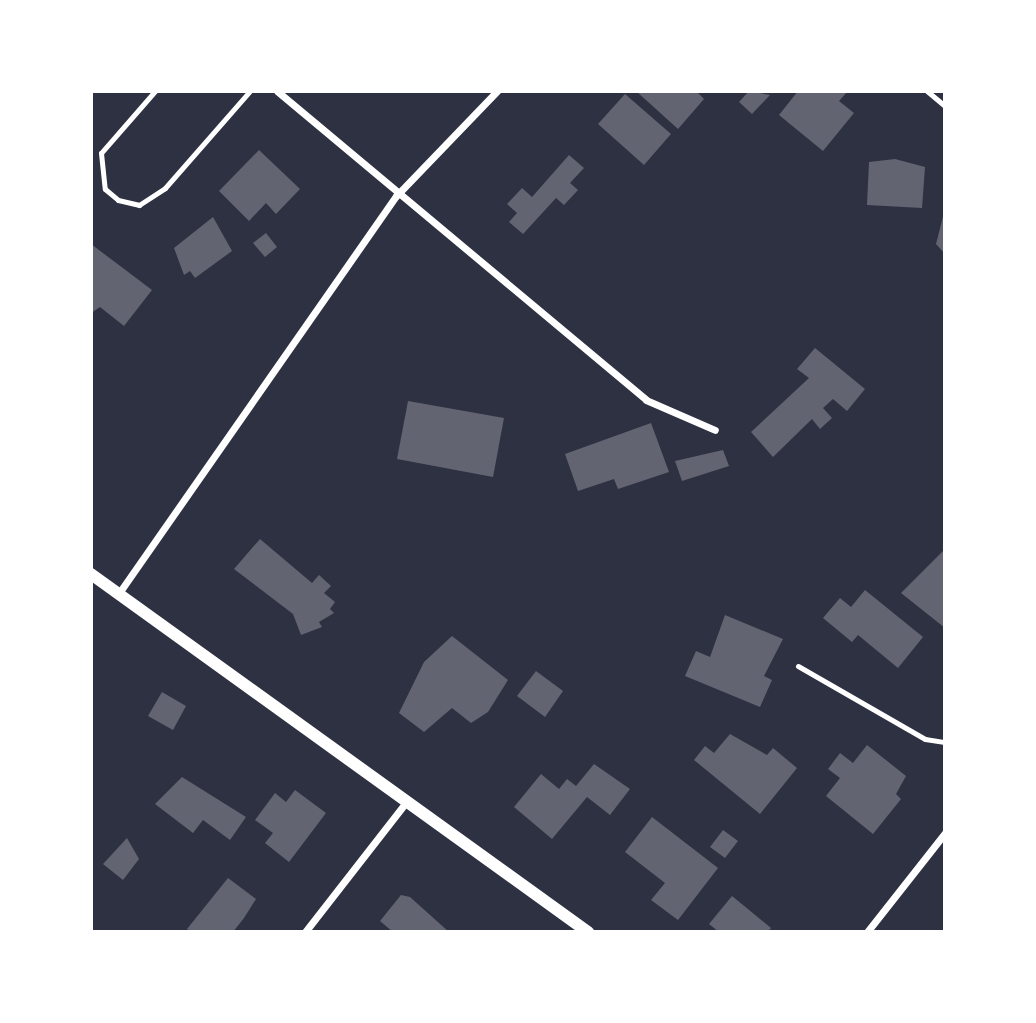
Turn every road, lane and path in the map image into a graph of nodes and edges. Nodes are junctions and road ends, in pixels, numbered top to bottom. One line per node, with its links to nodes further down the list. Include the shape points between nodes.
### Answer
1 (155, 91): 2 (lane, via 101,153 105,189 118,200 139,205 165,188)
2 (250, 91)
3 (276, 91): 7 (street)
4 (497, 91): 7 (street)
5 (927, 91): 6 (lane)
6 (945, 106)
7 (396, 196): 8 (street, via 646,400); 10 (street)
8 (715, 430)
9 (91, 574): 10 (street)
10 (119, 593): 13 (street)
11 (798, 666): 12 (lane, via 925,739)
12 (945, 742)
13 (408, 801): 15 (street); 16 (street)
14 (945, 833): 17 (street)
15 (305, 932)
16 (588, 932)
17 (867, 932)

